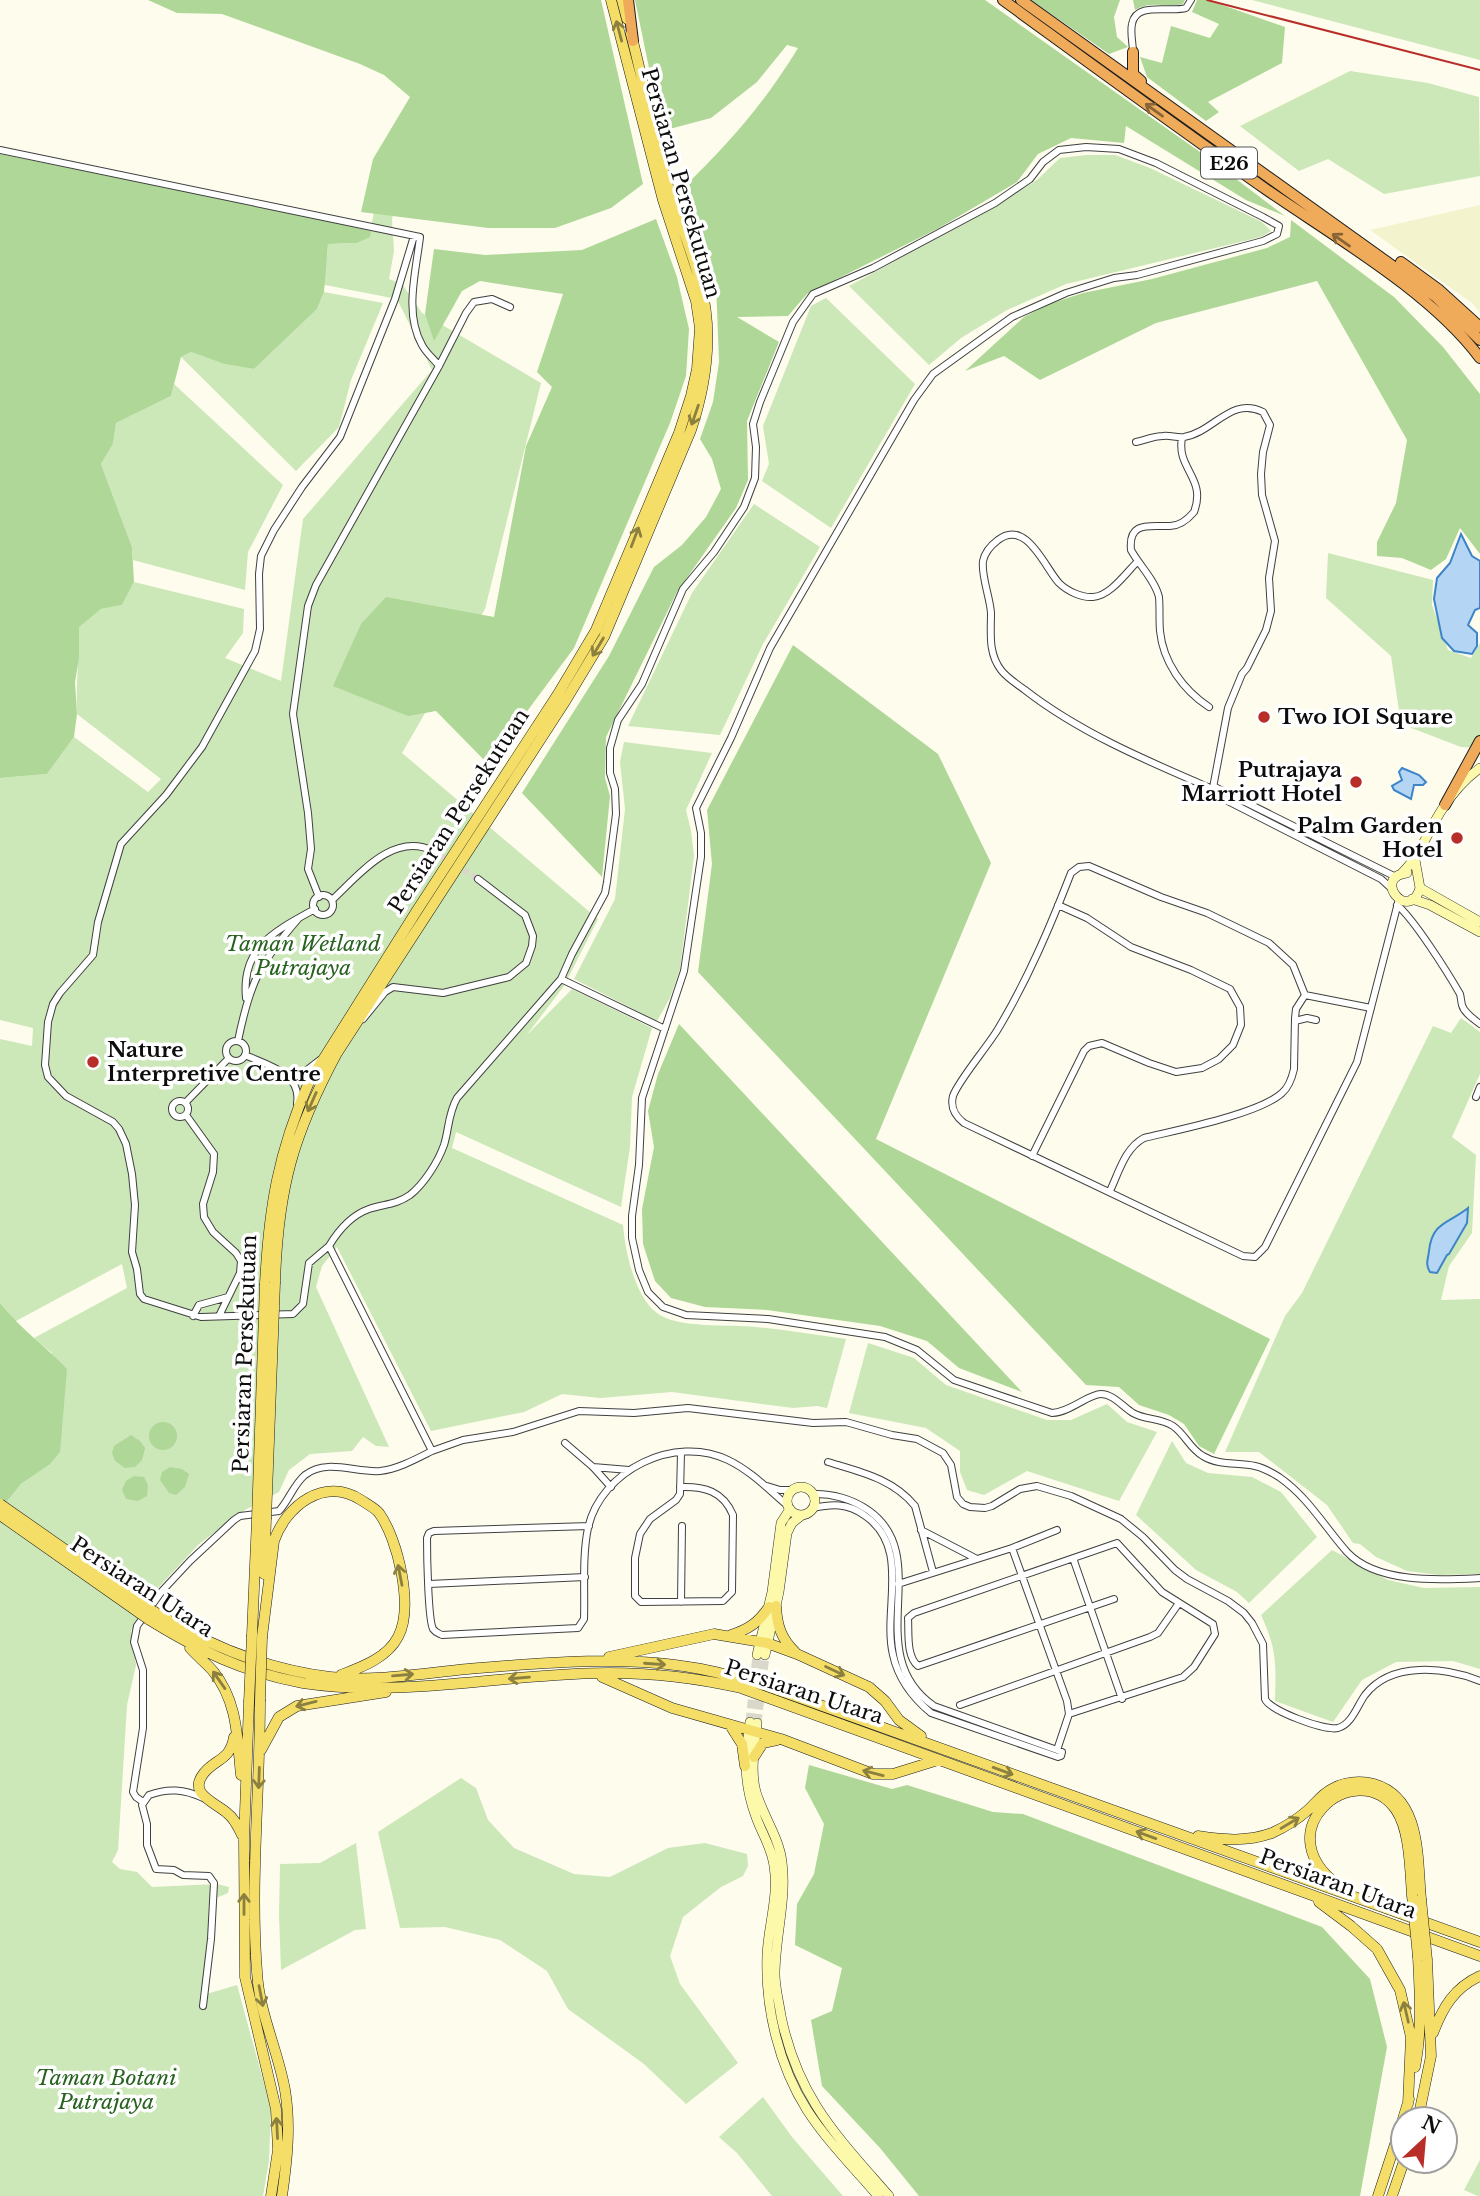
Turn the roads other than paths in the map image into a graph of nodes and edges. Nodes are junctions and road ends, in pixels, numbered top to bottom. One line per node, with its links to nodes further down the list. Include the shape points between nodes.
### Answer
1 (611, 0): 12 (main road, Persiaran Persekutuan, one-way to 1)
2 (622, 0): 7 (main road, Persiaran Persekutuan)
3 (628, 0): 7 (highway)
4 (1003, 0): 19 (highway, E26, one-way to 4, via 1453,327 1389,275)
5 (1021, 0): 9 (highway, E26)
6 (1191, 1): 8 (street, via 1177,11 1145,9 1137,15 1132,23)
7 (633, 41): 12 (main road, Persiaran Persekutuan)
8 (1133, 52): 9 (highway, via 1123,64); 10 (highway, via 1133,74)
9 (1097, 54): 10 (highway, E26)
10 (1149, 92): 13 (highway, E26)
11 (0, 150): 15 (street)
12 (659, 167): 14 (main road, Persiaran Persekutuan)
13 (1335, 223): 17 (highway, via 1374,242); 18 (highway, E26, via 1436,297)
14 (677, 230): 52 (main road, Persiaran Persekutuan, one-way to 52, via 700,282 708,326 708,359 691,430 604,637); 55 (main road, Persiaran Persekutuan, one-way to 14, via 558,694 596,629 621,573 679,433 697,369 700,328 696,300)
15 (415, 236): 20 (street, via 419,237 414,326 422,346); 69 (street, via 340,437 302,487 261,556 260,629 255,650 202,747 121,844 93,955 60,993 48,1022 45,1065 52,1082 66,1096 113,1122 126,1144 135,1205 132,1252 140,1294 149,1303)
16 (510, 307): 20 (street, via 492,299 474,302)
17 (1479, 326)
18 (1480, 340)
19 (1480, 358)
20 (439, 366): 35 (street, via 308,606 293,714 308,813 308,869)
21 (1182, 438): 22 (street, via 1161,436); 23 (street, via 1181,454 1197,485 1196,506 1178,525 1139,528 1130,543); 27 (street, via 1238,408 1256,408 1270,425 1261,474 1275,541 1269,579 1271,611 1228,708)
22 (1136, 442)
23 (1138, 562): 24 (street, via 1158,596 1167,657 1187,690); 27 (street, via 1102,596 1080,596 1060,584 1027,540 1001,537 989,547 983,565 994,657 1010,678 1065,718)
24 (1209, 708)
25 (1480, 741): 28 (highway)
26 (1480, 768): 28 (street)
27 (1212, 788): 31 (street); 34 (street)
28 (1445, 805): 30 (street)
29 (433, 851): 36 (street, via 417,846 391,851)
30 (1415, 860): 31 (street); 33 (street)
31 (1399, 875): 33 (street, via 1408,873); 34 (street)
32 (478, 879): 52 (street, via 525,915 533,936 530,955 521,968 509,977 438,994 393,987)
33 (1418, 883): 37 (street, via 1418,895); 41 (street)
34 (1392, 889): 38 (street)
35 (319, 897): 36 (street); 40 (street)
36 (332, 900): 40 (street, via 330,912 321,915)
37 (1412, 900): 38 (street); 41 (street)
38 (1398, 902): 48 (street); 51 (street, via 1462,998 1462,1006)
39 (1058, 905): 46 (street, via 1071,873 1089,866 1269,943 1293,965); 64 (street, via 1034,965 999,1028 954,1092 951,1105 964,1123); 64 (street, via 1131,947 1230,989 1240,1007 1241,1025 1233,1045 1219,1059 1189,1071 1176,1072 1102,1043 1089,1046)
40 (315, 909): 42 (street)
41 (1454, 913): 43 (street); 44 (street)
42 (299, 918): 47 (street, via 259,969); 47 (street, via 264,941 254,954 244,981)
43 (1480, 922)
44 (1480, 932)
45 (561, 979): 53 (street); 53 (street, via 605,893 616,814 610,748 618,720 642,684 683,589 744,507 755,478 752,424 793,323 813,294 896,257 995,203 1030,179 1059,150 1119,149 1279,226 1277,234 1263,241 1066,293 1012,317 933,374 770,648 696,808 701,857 684,971); 66 (street, via 457,1098 448,1117 444,1145 426,1177 393,1205 362,1212)
46 (1305, 995): 48 (street); 50 (street)
47 (246, 1000): 54 (street)
48 (1371, 1007): 65 (street, via 1357,1062 1260,1254 1242,1256)
49 (1316, 1020): 50 (street)
50 (1294, 1021): 65 (street, via 1294,1069 1284,1092 1238,1114 1136,1142)
51 (1480, 1024)
52 (354, 1026): 67 (main road, Persiaran Persekutuan, one-way to 67, via 318,1087 291,1155)
53 (665, 1029): 97 (street, via 642,1098 632,1227 642,1281 663,1307 686,1315 768,1319 885,1338 917,1350 954,1380 1052,1413 1097,1394 1106,1395 1137,1415 1171,1425 1205,1458 1254,1465 1280,1478 1363,1564 1431,1580)
54 (238, 1041): 56 (street, via 245,1046); 57 (street, via 227,1046)
55 (327, 1053): 58 (street, via 307,1070); 62 (main road, Persiaran Persekutuan)
56 (246, 1055): 57 (street, via 238,1060); 58 (street)
57 (229, 1058): 61 (street)
58 (288, 1076): 62 (street, via 298,1093)
59 (1480, 1087): 60 (street)
60 (1476, 1097)
61 (186, 1102): 63 (street); 63 (street, via 175,1102 172,1108 175,1115)
62 (296, 1112): 67 (main road, Persiaran Persekutuan, via 271,1205)
63 (186, 1115): 68 (street, via 214,1154 204,1217 241,1261)
64 (1032, 1156): 65 (street)
65 (1110, 1191)
66 (329, 1246): 70 (street, via 309,1263 305,1297 296,1312); 72 (street)
67 (270, 1283): 108 (main road, Persiaran Persekutuan, bridge)
68 (228, 1297): 69 (street, via 199,1305); 70 (street)
69 (193, 1316): 70 (street)
70 (219, 1316)
71 (565, 1443): 75 (street)
72 (432, 1451): 118 (street, via 579,1411 634,1413 688,1408 813,1423 846,1422 917,1439 943,1453 951,1465 957,1497 970,1507 992,1506 1020,1489 1037,1486 1121,1519 1174,1570 1244,1613 1263,1644 1265,1699 1277,1711 1339,1728 1385,1678 1427,1669); 137 (street, via 380,1471 331,1467 309,1473 279,1511 240,1516 162,1591 135,1630 134,1642 144,1670 142,1740 133,1789)
73 (681, 1453): 76 (street, via 647,1460); 77 (street, via 729,1460); 79 (street)
74 (828, 1462): 89 (street, via 891,1485 915,1506)
75 (593, 1467): 76 (street); 78 (street)
76 (629, 1470): 78 (street)
77 (762, 1483): 80 (street); 83 (street)
78 (611, 1487): 87 (street)
79 (680, 1488): 101 (street, via 676,1500 650,1519 640,1534 635,1596 641,1602); 101 (street, via 710,1490 733,1514 730,1596 723,1601)
80 (793, 1490): 81 (street, via 801,1487); 83 (street, via 788,1495)
81 (812, 1494): 84 (street); 99 (street, via 849,1500 880,1520 896,1548)
82 (0, 1504): 105 (main road, Persiaran Utara, bridge)
83 (789, 1507): 85 (street); 103 (street, via 781,1523)
84 (813, 1508): 85 (street); 99 (street, via 844,1505 874,1523 891,1552)
85 (802, 1514): 103 (street, via 787,1533)
86 (0, 1515): 105 (main road, Persiaran Utara, bridge)
87 (589, 1526): 95 (street); 98 (street, via 434,1531 427,1538)
88 (682, 1526): 101 (street)
89 (921, 1530): 93 (street); 94 (street)
90 (1058, 1530): 91 (street)
91 (1012, 1548): 93 (street); 96 (street)
92 (1073, 1558): 96 (street); 102 (street, via 1117,1543 1162,1592); 104 (street)
93 (975, 1559): 94 (street)
94 (933, 1573): 99 (street)
95 (585, 1577): 98 (street); 98 (street, via 584,1619 578,1629 442,1635 432,1625)
96 (1022, 1577): 106 (street); 106 (street, via 909,1616 913,1661 924,1665)
97 (1480, 1578)
98 (429, 1584)
99 (895, 1584): 124 (street, via 904,1671 934,1706 1057,1750)
100 (1114, 1599): 104 (street)
101 (681, 1602)
102 (1179, 1603): 112 (street, via 1158,1633); 120 (street, via 1213,1624 1215,1634 1183,1677)
103 (772, 1607): 107 (main road, via 759,1622); 109 (street); 111 (main road, via 781,1634)
104 (1091, 1607): 106 (street); 112 (street)
105 (150, 1615): 110 (main road, Persiaran Utara); 117 (main road, Persiaran Utara, via 234,1654 270,1666)
106 (1041, 1624): 115 (street)
107 (731, 1635): 109 (main road); 114 (main road, via 701,1635 622,1656)
108 (257, 1636): 117 (main road, one-way to 108, via 386,1653 399,1636 406,1610 391,1536 377,1511 355,1496 335,1491 313,1494 295,1506 279,1527); 121 (main road, Persiaran Persekutuan, bridge)
109 (763, 1642): 111 (main road); 113 (street)
110 (187, 1643): 119 (main road, Persiaran Utara, via 233,1665 303,1683); 123 (main road, one-way to 110, via 214,1672)
111 (797, 1654): 128 (main road, one-way to 128, via 869,1687 908,1729)
112 (1106, 1654): 115 (street); 120 (street)
113 (761, 1655)
114 (556, 1662): 117 (main road, Persiaran Utara, one-way to 114); 128 (main road, Persiaran Utara, one-way to 128, via 694,1667 767,1686)
115 (1055, 1670): 122 (street); 124 (street)
116 (587, 1673): 119 (main road, Persiaran Utara, one-way to 119); 125 (main road, via 672,1708); 131 (main road, Persiaran Utara, via 695,1679 741,1688)
117 (334, 1677)
118 (1480, 1681)
119 (421, 1687): 129 (main road, one-way to 129, via 297,1706 279,1717)
120 (1122, 1699): 124 (street)
121 (254, 1702): 129 (main road, Persiaran Persekutuan); 138 (main road, Persiaran Persekutuan)
122 (960, 1704)
123 (235, 1712): 133 (main road, via 233,1745 225,1758 205,1771); 138 (main road)
124 (1069, 1714)
125 (730, 1725): 126 (main road); 132 (main road, via 742,1744)
126 (753, 1727): 127 (main road); 130 (street); 132 (street)
127 (781, 1739): 130 (main road, via 763,1743); 131 (main road, one-way to 127, via 884,1776)
128 (939, 1747): 139 (main road, Persiaran Utara, one-way to 139)
129 (260, 1754): 154 (main road, Persiaran Persekutuan, one-way to 154, via 254,1904 257,1975 285,2090 289,2151)
130 (754, 1757): 156 (street, via 755,1789 782,1861 775,1981 788,2049 804,2087 828,2125)
131 (939, 1759): 141 (main road, Persiaran Utara, one-way to 131)
132 (745, 1766): 155 (street, via 746,1788 774,1866 767,1982 781,2052 807,2109)
133 (199, 1783): 135 (street); 136 (main road)
134 (1366, 1787): 139 (main road, one-way to 134, via 1256,1838 1287,1825 1342,1784); 142 (main road, via 1326,1804 1315,1819 1310,1839 1314,1861 1321,1870); 145 (main road, bridge, via 1387,1800 1404,1826)
135 (185, 1790): 136 (street); 137 (street, via 157,1792)
136 (204, 1798): 140 (main road, via 234,1819)
137 (143, 1802): 147 (street, via 147,1845 156,1868 209,1876 214,1883)
138 (245, 1817): 140 (main road, Persiaran Persekutuan)
139 (1176, 1834): 142 (main road, Persiaran Utara)
140 (244, 1840): 153 (main road, Persiaran Persekutuan, one-way to 140, via 278,2150 276,2109 245,1977)
141 (1304, 1893): 144 (main road, Persiaran Utara); 149 (main road, one-way to 141, via 1411,2037 1400,1990 1377,1949)
142 (1360, 1899): 143 (main road, Persiaran Utara)
143 (1480, 1942)
144 (1480, 1956)
145 (1423, 1959): 148 (main road); 149 (main road, via 1418,2049)
146 (1480, 1976): 148 (main road, via 1451,1996)
147 (203, 2006)
148 (1432, 2038): 150 (main road)
149 (1408, 2104)
150 (1421, 2105)
151 (1389, 2162): 157 (main road)
152 (1399, 2175): 158 (main road)
153 (271, 2196)
154 (282, 2196)
155 (878, 2196)
156 (889, 2196)
157 (1378, 2196)
158 (1392, 2196)

